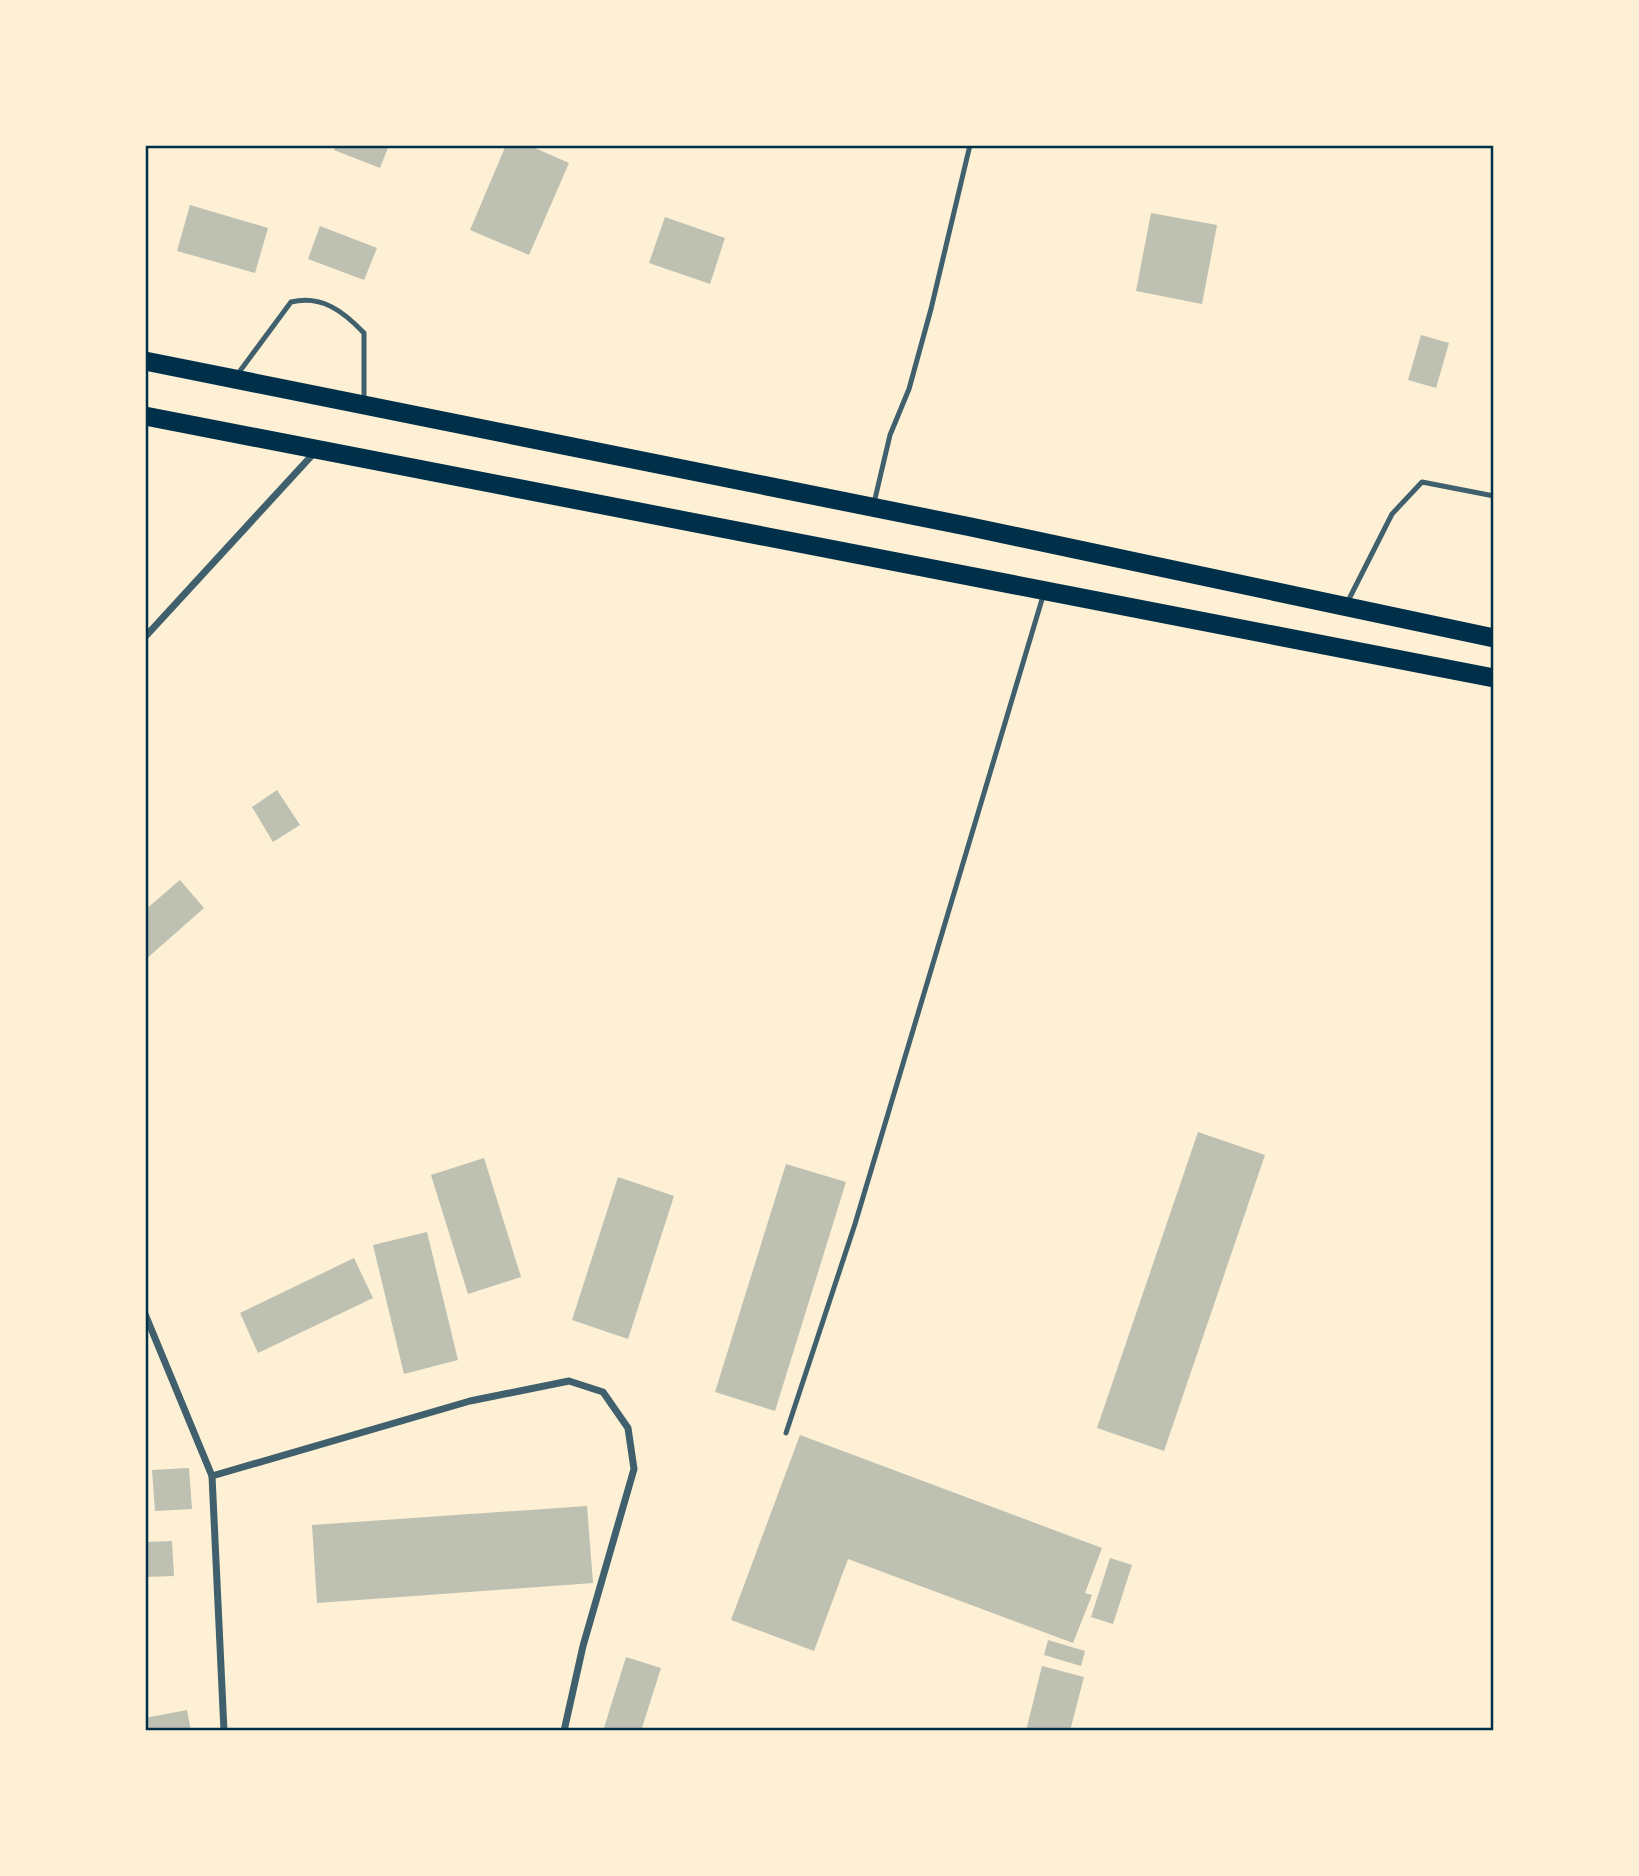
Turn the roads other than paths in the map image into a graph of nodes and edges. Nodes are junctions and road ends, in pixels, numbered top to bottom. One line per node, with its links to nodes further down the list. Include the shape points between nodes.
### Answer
1 (970, 145): 8 (lane, via 931,309 909,389 890,435)
2 (145, 361): 3 (highway)
3 (234, 379): 4 (highway); 4 (lane, via 291,302 312,298 349,316 364,333)
4 (364, 406): 8 (highway)
5 (145, 416): 6 (highway)
6 (316, 451): 9 (highway); 11 (street)
7 (1494, 496): 10 (lane, via 1422,482 1392,514)
8 (873, 508): 10 (highway)
9 (1045, 590): 13 (highway); 15 (lane, via 855,1224)
10 (1346, 606): 12 (highway)
11 (145, 637)
12 (1494, 638)
13 (1494, 678)
14 (145, 1314): 16 (street)
15 (786, 1433)
16 (212, 1476): 17 (street); 18 (street, via 483,1399 569,1381 603,1392 628,1428 634,1469 583,1646)
17 (224, 1731)
18 (564, 1731)

